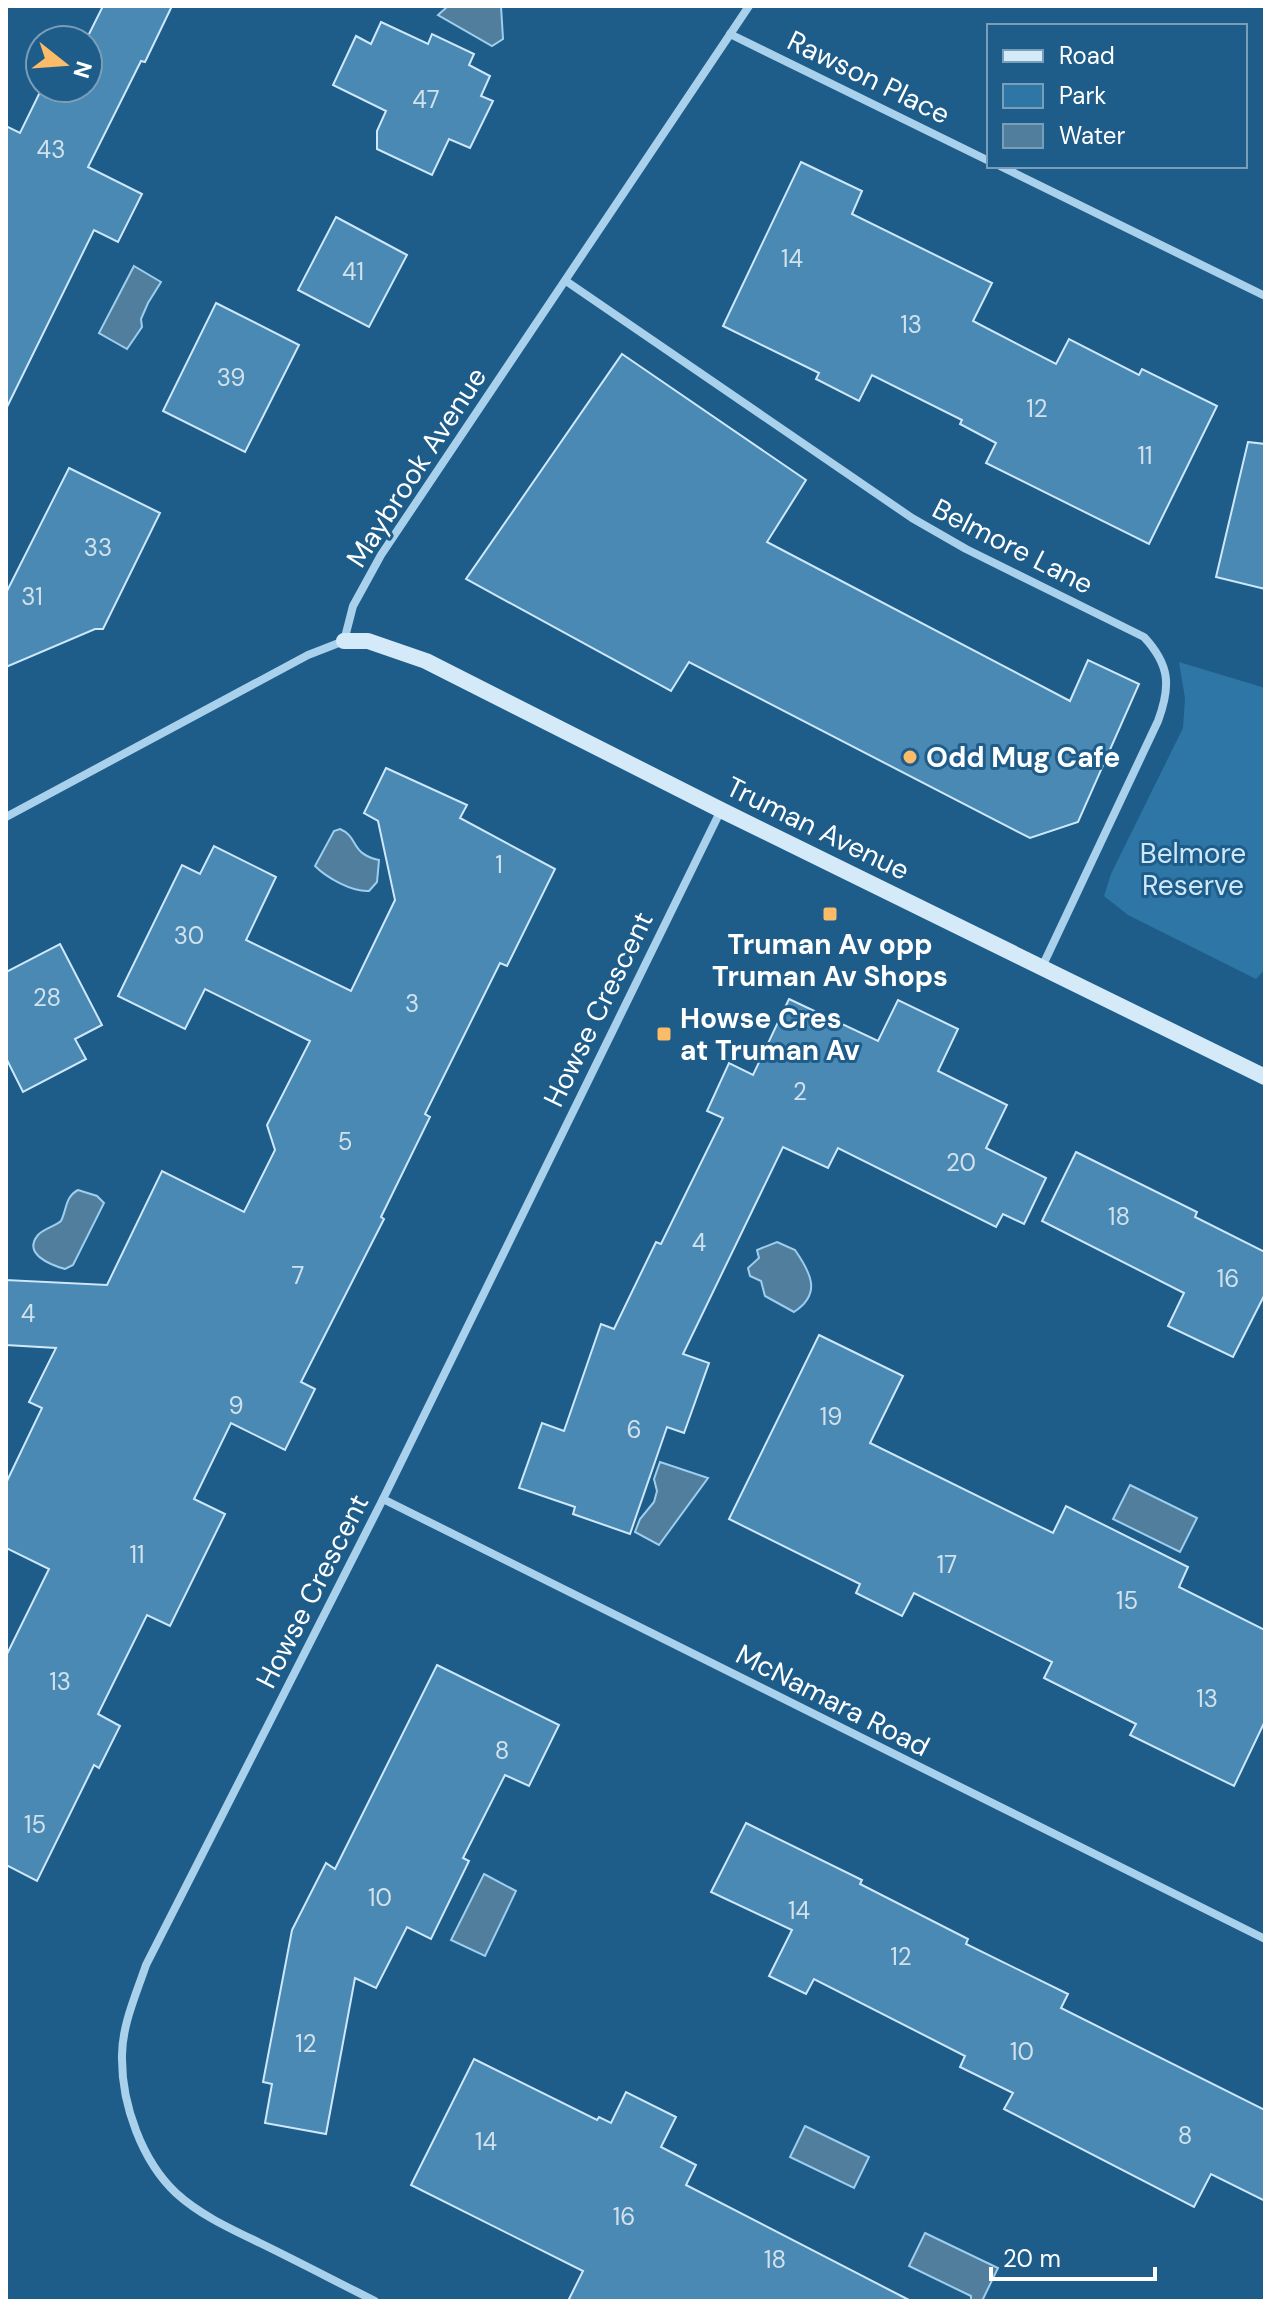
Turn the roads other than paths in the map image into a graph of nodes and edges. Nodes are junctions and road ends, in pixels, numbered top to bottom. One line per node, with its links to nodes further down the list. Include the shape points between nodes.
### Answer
1 (749, 6): 2 (street, Maybrook Avenue)
2 (730, 34): 3 (street, Rawson Place); 5 (street, Maybrook Avenue)
3 (987, 160)
4 (1004, 168): 6 (street)
5 (566, 281): 7 (street, Maybrook Avenue, via 381,555 353,606); 10 (street, Belmore Lane, via 912,518 1144,637 1158,653 1167,679 1166,701)
6 (1265, 296)
7 (344, 641): 8 (street, Truman Avenue, via 368,641 426,661); 9 (street, via 308,655)
8 (721, 810): 10 (street, Truman Avenue); 12 (street, Howse Crescent)
9 (6, 817)
10 (1042, 967): 11 (street, Truman Avenue)
11 (1265, 1077)
12 (383, 1499): 13 (street, McNamara Road); 14 (street, Howse Crescent, via 146,1965 127,2020 121,2059 140,2138 176,2193 212,2219)
13 (1265, 1939)
14 (375, 2301)

